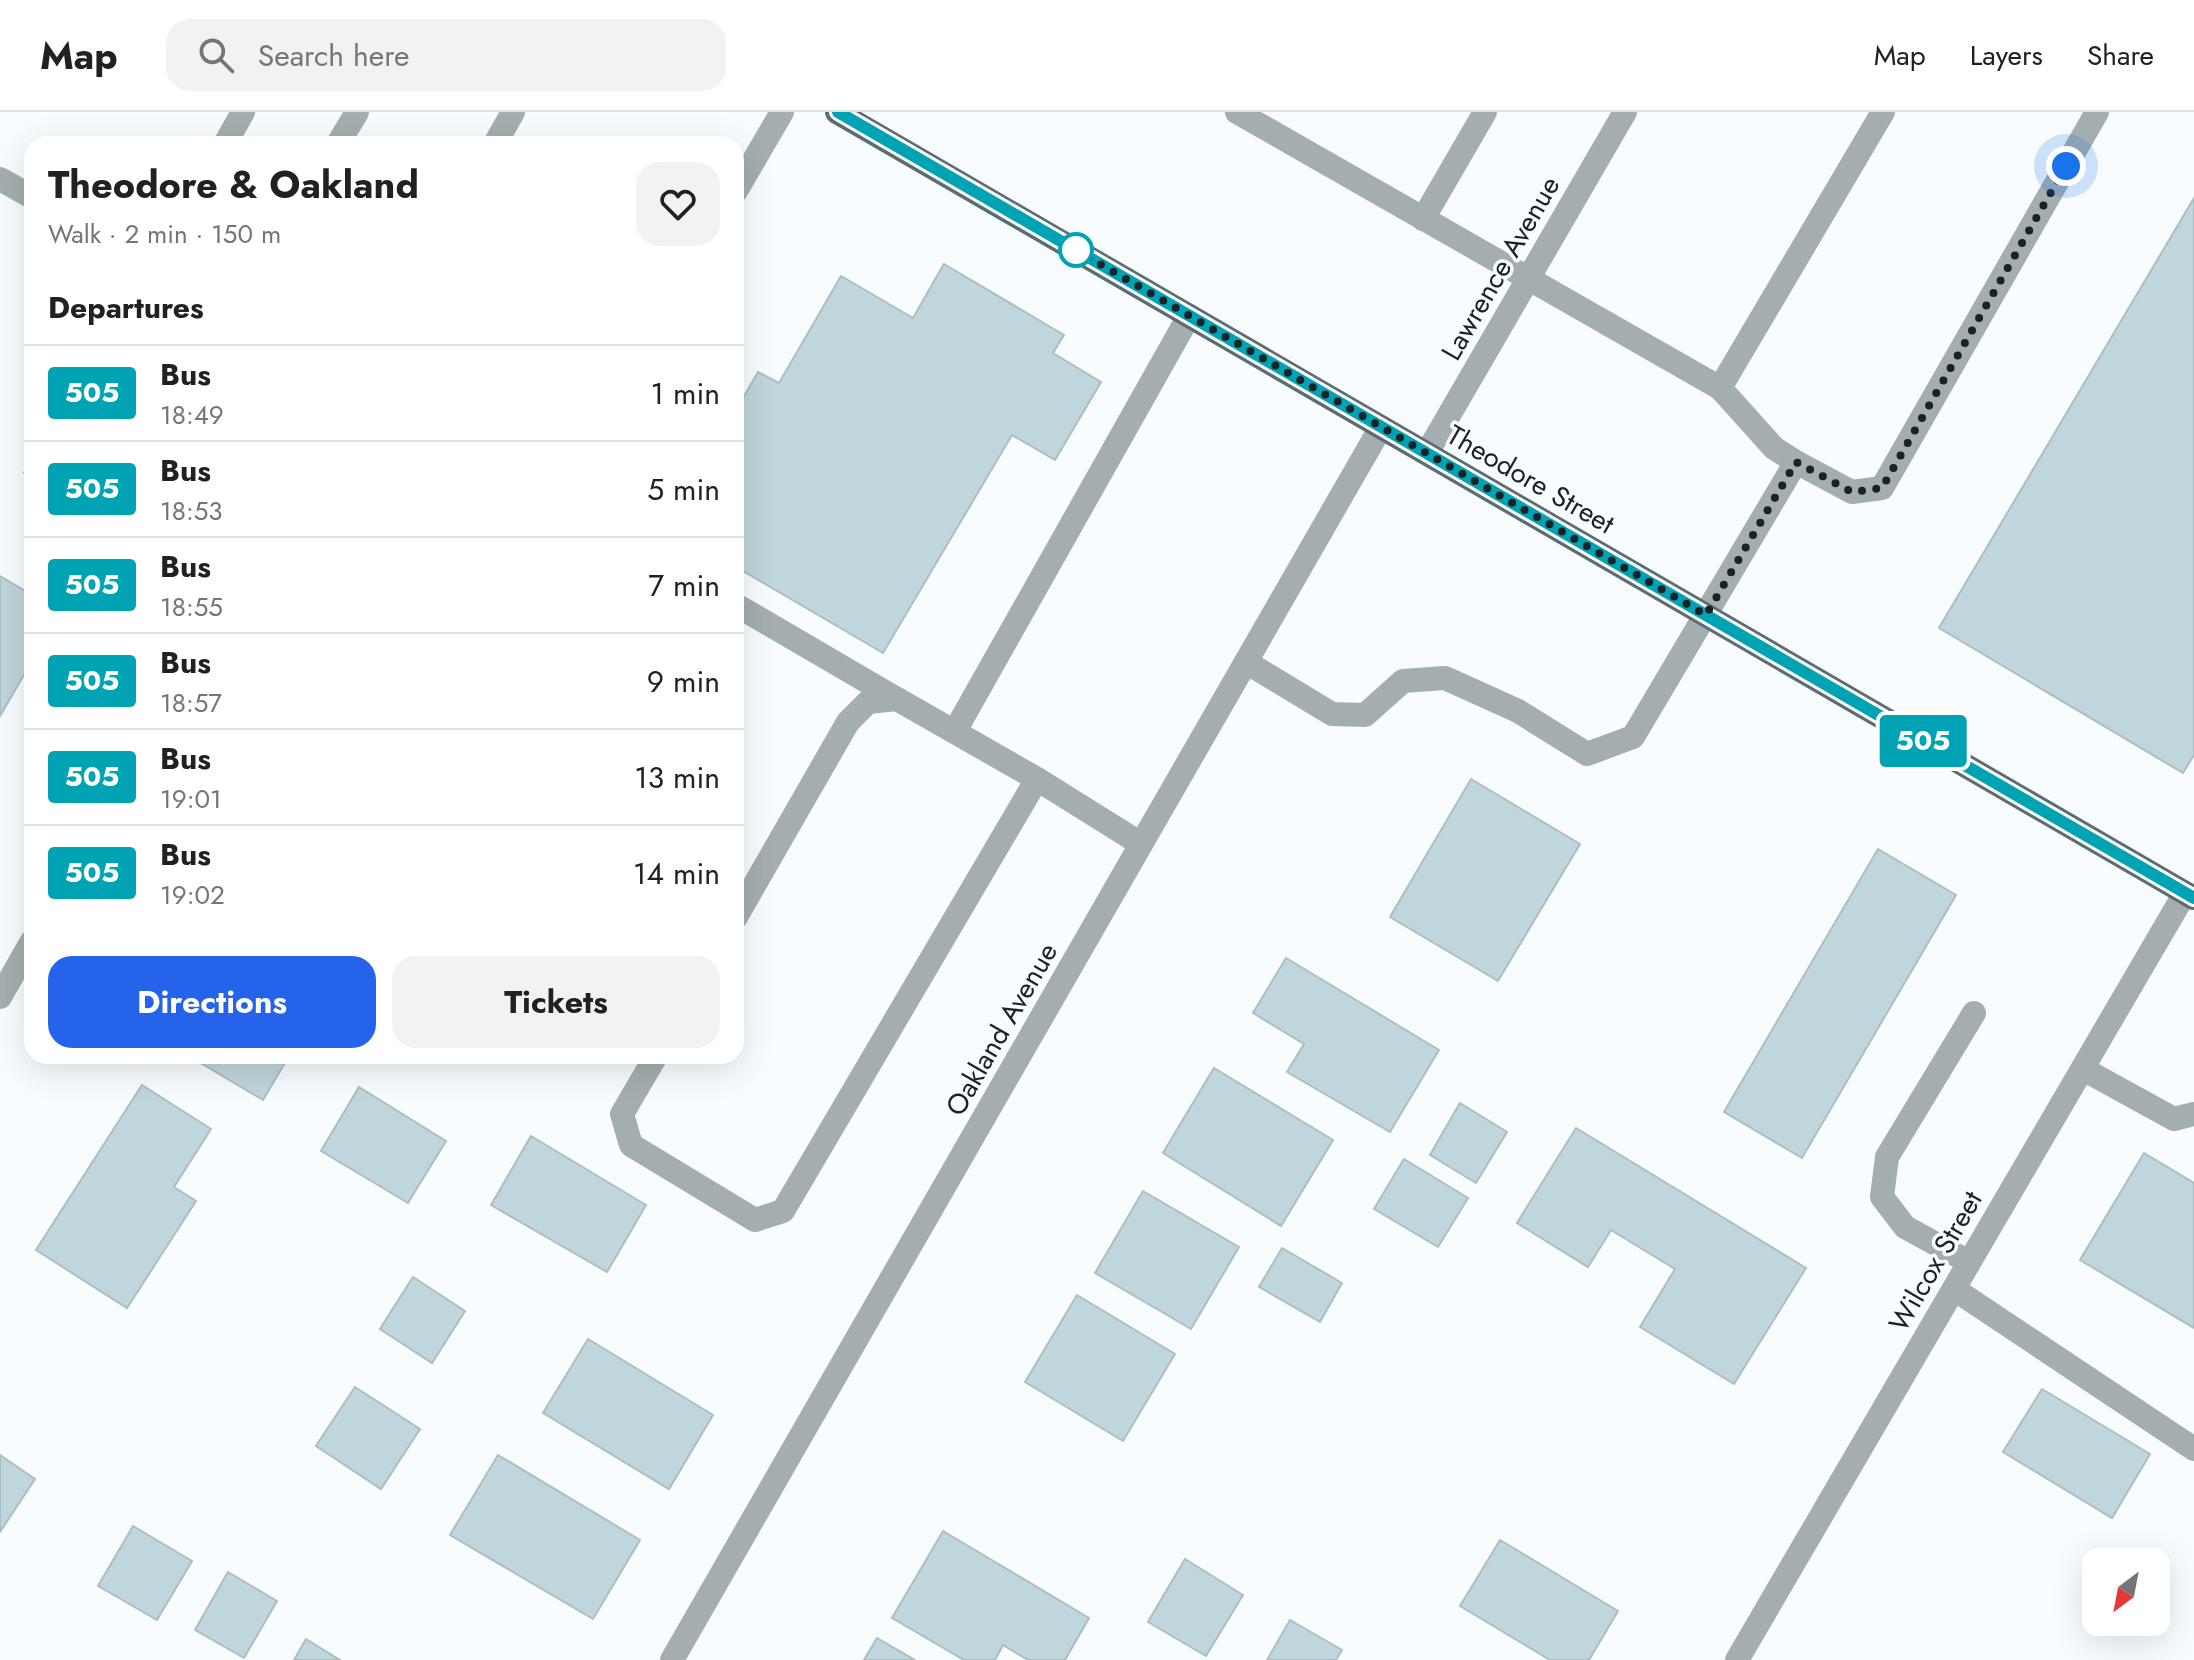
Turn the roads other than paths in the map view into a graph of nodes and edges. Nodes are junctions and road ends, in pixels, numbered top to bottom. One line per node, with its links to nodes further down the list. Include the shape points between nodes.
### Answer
1 (243, 112): 11 (street)
2 (357, 112): 12 (street)
3 (513, 112): 13 (street)
4 (782, 112): 14 (street)
5 (837, 112): 19 (main road, Theodore Street)
6 (1237, 112): 17 (street)
7 (1485, 112): 17 (street)
8 (1625, 112): 18 (street, Lawrence Avenue)
9 (1883, 112): 20 (street)
10 (2097, 112): 23 (street, via 1882,488 1852,492)
11 (230, 136)
12 (343, 136)
13 (500, 136)
14 (744, 177)
15 (0, 179): 16 (street)
16 (24, 192)
17 (1423, 219): 18 (street)
18 (1528, 279): 20 (street); 22 (street, Lawrence Avenue)
19 (1189, 316): 21 (main road, Theodore Street); 28 (street)
20 (1720, 388): 23 (street, via 1774,448)
21 (1381, 427): 22 (main road, Theodore Street); 26 (street, Oakland Avenue)
22 (1427, 453): 25 (main road, Theodore Street)
23 (1796, 462): 25 (street)
24 (744, 610): 27 (street)
25 (1706, 615): 26 (street, via 1633,737 1587,754 1518,711 1445,678 1403,681 1365,715 1332,714); 31 (main road, Theodore Street)
26 (1246, 662): 30 (street, Oakland Avenue)
27 (897, 699): 28 (street); 32 (street, via 868,702 848,722)
28 (955, 731): 29 (street)
29 (1037, 779): 30 (street); 36 (street, via 783,1211 755,1220 631,1145 622,1114)
30 (1141, 844): 42 (street, Oakland Avenue)
31 (2190, 895): 37 (street, Wilcox Street)
32 (744, 903)
33 (24, 955): 34 (street)
34 (0, 997)
35 (1974, 1013): 39 (street, via 1887,1157 1882,1197 1905,1227)
36 (651, 1064)
37 (2083, 1069): 38 (street, via 2174,1119); 39 (street, Wilcox Street)
38 (2194, 1114)
39 (1969, 1262): 40 (street, Wilcox Street)
40 (1954, 1289): 41 (street); 43 (street, Wilcox Street)
41 (2194, 1449)
42 (672, 1660)
43 (1737, 1660)

